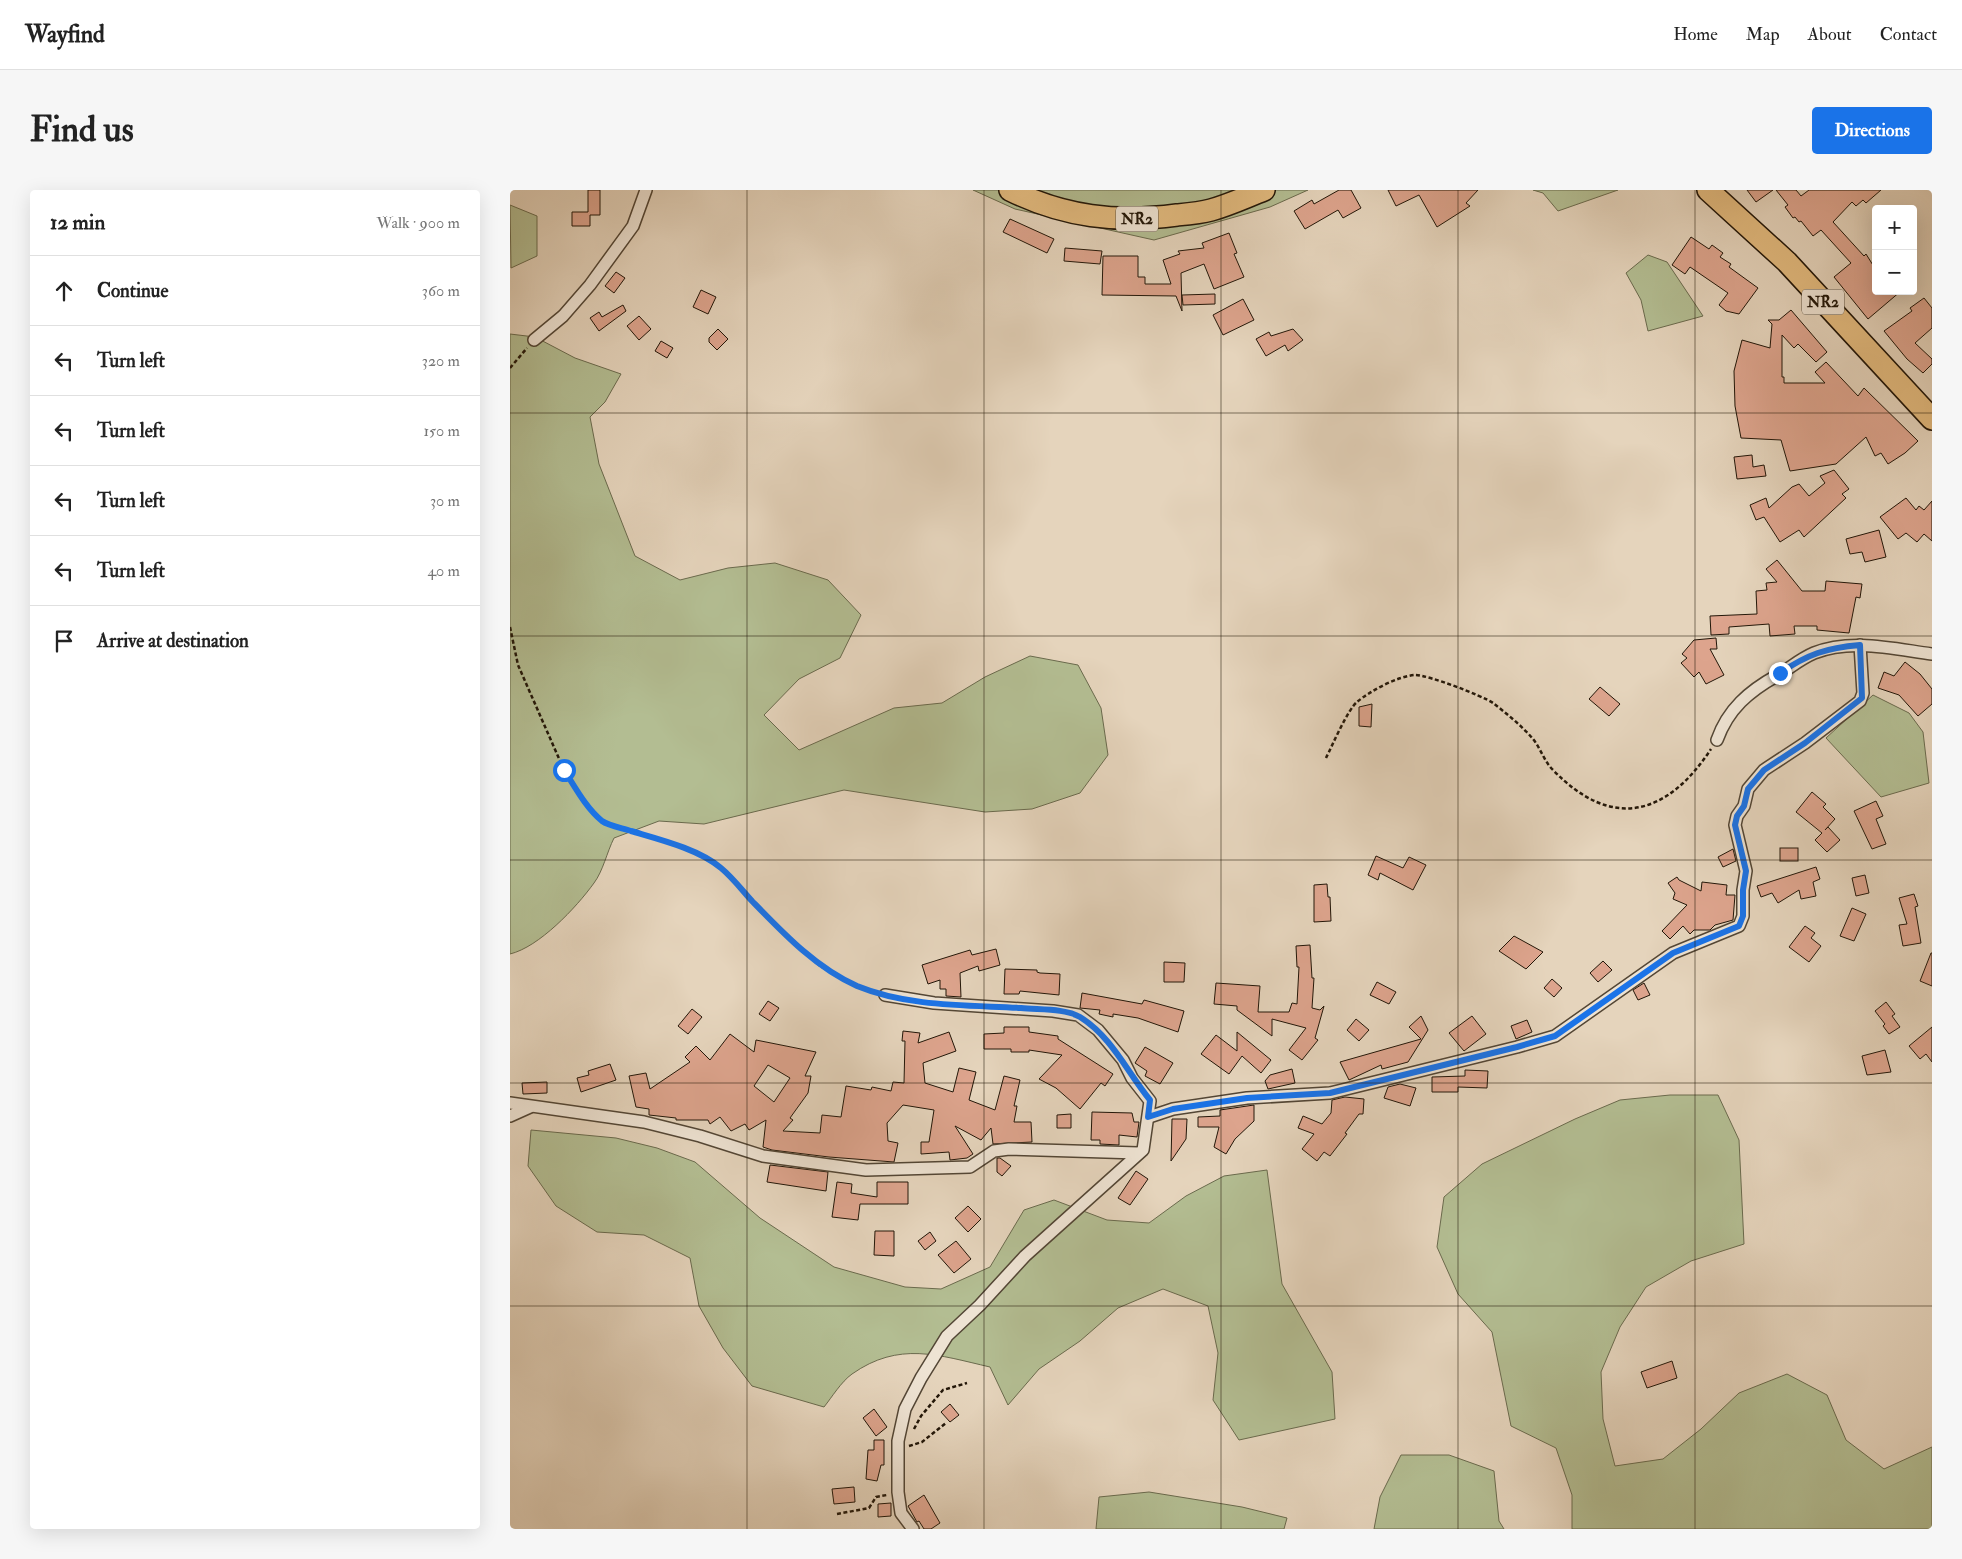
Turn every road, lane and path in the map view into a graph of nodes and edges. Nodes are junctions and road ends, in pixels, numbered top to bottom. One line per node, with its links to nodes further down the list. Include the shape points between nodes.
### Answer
1 (646, 190): 5 (street, via 633,226 590,285 563,316)
2 (1010, 190): 3 (highway, NR2, via 1080,214 1117,219 1209,211)
3 (1264, 190)
4 (1708, 190): 7 (highway, NR2, via 1788,262)
5 (534, 340): 6 (path)
6 (510, 368)
7 (1932, 420)
8 (510, 627): 13 (path, via 518,665 564,770 591,811 604,822 662,840 721,867 820,966 856,986)
9 (1860, 645): 10 (street); 11 (street, via 1831,647 1814,653 1757,686 1736,704 1722,724); 17 (street, via 1863,693 1860,701 1764,770 1748,789 1735,825 1746,871 1743,916 1739,926 1673,953 1555,1036 1330,1093 1247,1098 1173,1109)
10 (1932, 654)
11 (1716, 740): 12 (path, via 1697,771 1674,792 1655,803 1643,807 1600,806 1580,794 1554,771 1543,759 1533,739 1491,702 1430,676 1417,675 1398,678 1356,703)
12 (1326, 758)
13 (885, 995): 17 (street, via 934,1003 1053,1011 1078,1016 1098,1030 1123,1060 1132,1078 1150,1100)
14 (510, 1103): 15 (street)
15 (530, 1107): 16 (street); 18 (street, via 644,1122 763,1156 866,1170 970,1167 994,1151 1010,1149)
16 (510, 1116)
17 (1148, 1117): 18 (street, via 1143,1150)
18 (1138, 1153): 23 (street, via 1025,1256 947,1336 905,1409 898,1441)
19 (967, 1383): 21 (path, via 943,1390 921,1416)
20 (946, 1423): 22 (path, via 922,1442 906,1447)
21 (913, 1432)
22 (909, 1440)
23 (898, 1492): 24 (path, via 876,1497 869,1508); 25 (street, via 901,1513)
24 (837, 1514)
25 (913, 1529)

